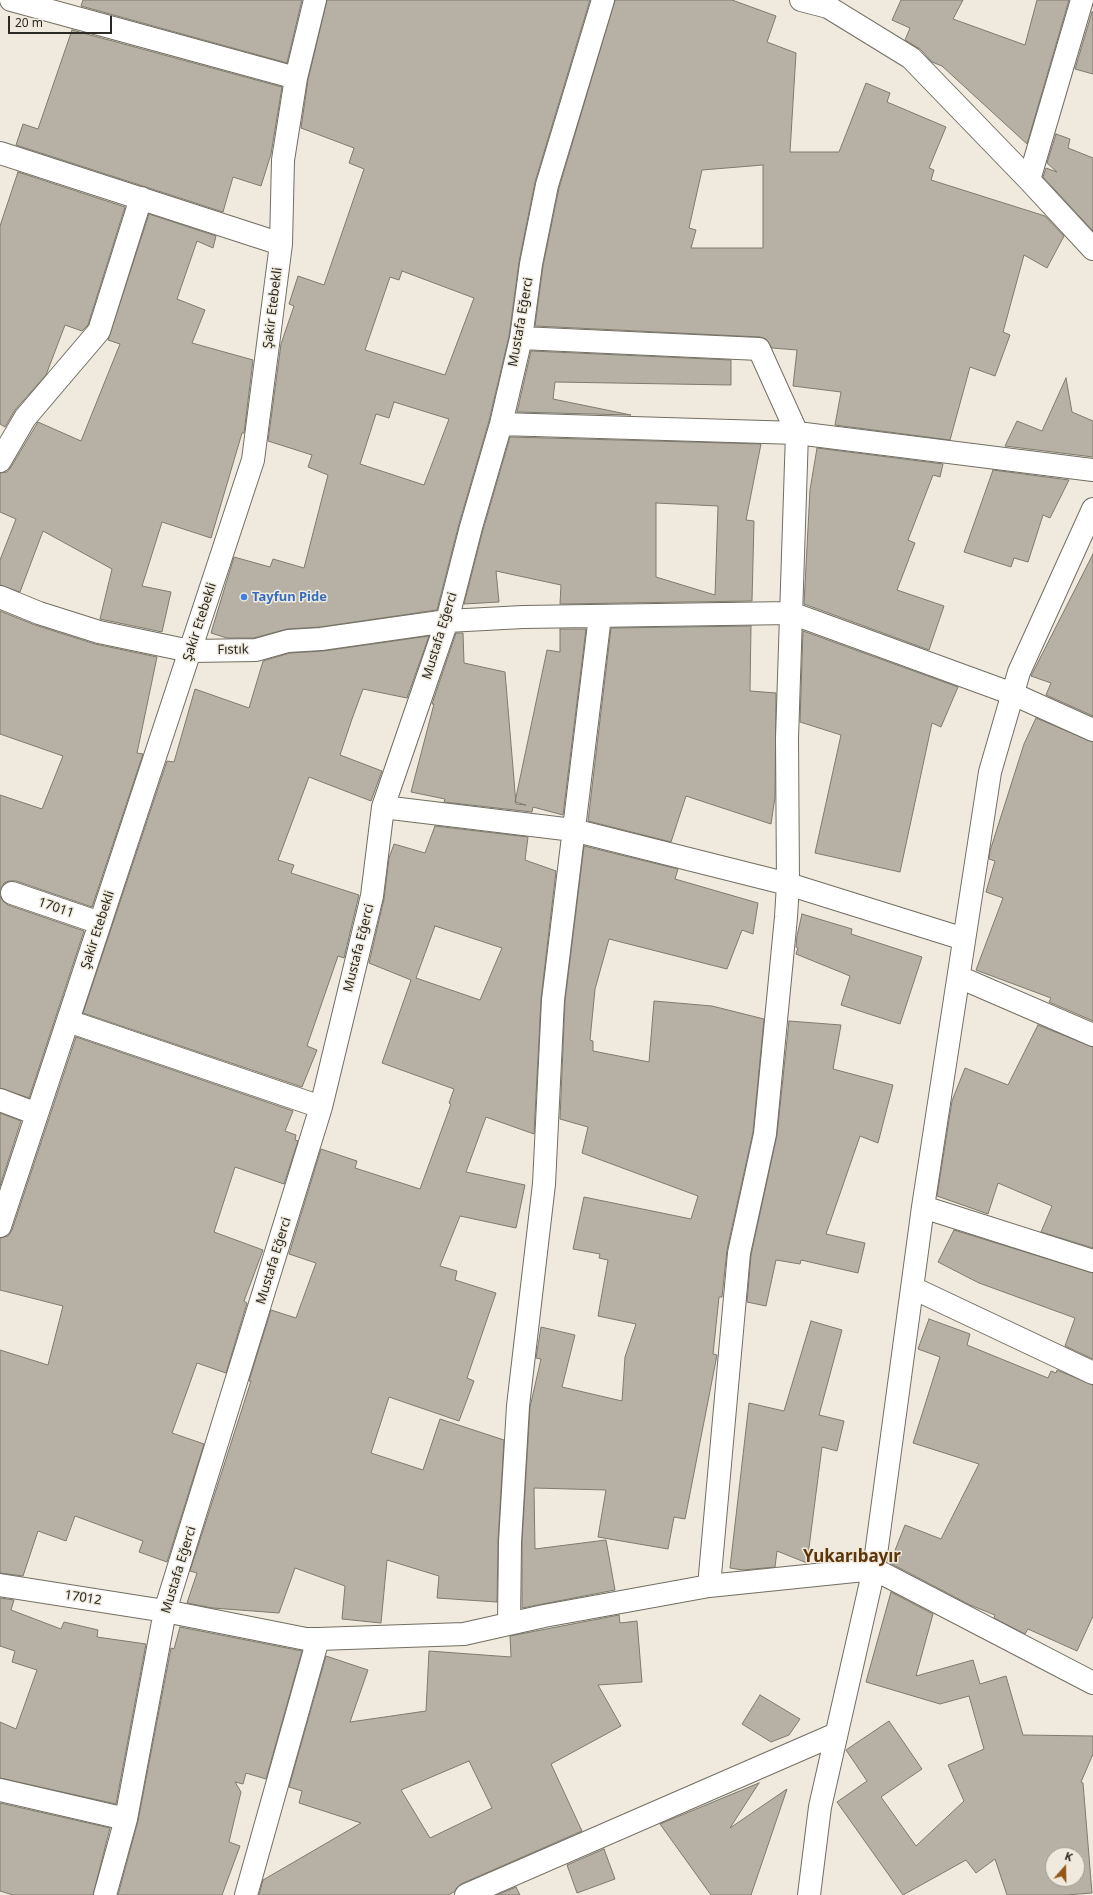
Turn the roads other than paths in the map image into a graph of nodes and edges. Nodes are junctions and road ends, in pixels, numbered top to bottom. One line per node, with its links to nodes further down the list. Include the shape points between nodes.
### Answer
1 (11, 0): 6 (street)
2 (316, 0): 6 (street, Şakir Etebekli)
3 (603, 0): 12 (street, Mustafa Eğerci, via 547,184 531,264)
4 (802, 0): 8 (street, via 828,7 911,58)
5 (1082, 0): 8 (street)
6 (296, 78): 10 (street, Şakir Etebekli, via 283,160)
7 (0, 153): 9 (street)
8 (1029, 180): 11 (street)
9 (141, 198): 10 (street); 15 (street, via 99,331 25,418)
10 (281, 244): 22 (street, Şakir Etebekli, via 253,460)
11 (1093, 249)
12 (521, 338): 13 (street, Mustafa Eğerci); 14 (street, via 759,349)
13 (501, 424): 14 (street); 21 (street, Mustafa Eğerci)
14 (797, 433): 16 (street); 19 (street)
15 (0, 461)
16 (1093, 470)
17 (1093, 509): 23 (street, via 1019,672)
18 (0, 597): 22 (street, Fıstık, via 39,613 99,632)
19 (791, 613): 20 (street, Fıstık); 23 (street); 27 (street, via 787,738)
20 (600, 616): 21 (street, Fıstık); 26 (street)
21 (447, 621): 22 (street, Fıstık, via 321,639 288,641 256,650); 25 (street, Mustafa Eğerci)
22 (190, 652): 29 (street, Şakir Etebekli)
23 (1012, 694): 24 (street); 30 (street, via 990,772)
24 (1093, 730)
25 (383, 807): 26 (street); 35 (street, Mustafa Eğerci, via 372,896)
26 (573, 830): 27 (street); 46 (street, via 553,1000 544,1184 518,1406 510,1542)
27 (788, 884): 30 (street); 44 (street, via 765,1134 739,1252)
28 (12, 892): 29 (street, 17011)
29 (100, 924): 32 (street, Şakir Etebekli)
30 (964, 939): 31 (street)
31 (958, 977): 33 (street); 37 (street)
32 (68, 1021): 35 (street); 36 (street, Şakir Etebekli)
33 (1093, 1036)
34 (0, 1100): 36 (street)
35 (321, 1107): 45 (street, Mustafa Eğerci)
36 (37, 1114): 38 (street, Şakir Etebekli)
37 (923, 1207): 39 (street); 40 (street)
38 (0, 1226)
39 (1093, 1261)
40 (913, 1288): 41 (street); 42 (street)
41 (1093, 1373)
42 (874, 1569): 44 (street, 17012); 48 (street); 49 (street)
43 (0, 1585): 45 (street, 17012)
44 (709, 1586): 46 (street, 17012)
45 (165, 1611): 47 (street, 17012, via 306,1639); 51 (street, Mustafa Eğerci)
46 (509, 1623): 47 (street, 17012, via 464,1634)
47 (318, 1639): 53 (street)
48 (1093, 1683)
49 (836, 1734): 54 (street); 55 (street, via 820,1807)
50 (0, 1790): 51 (street)
51 (126, 1819): 52 (street, Mustafa Eğerci)
52 (105, 1895)
53 (246, 1895)
54 (466, 1895)
55 (810, 1895)

